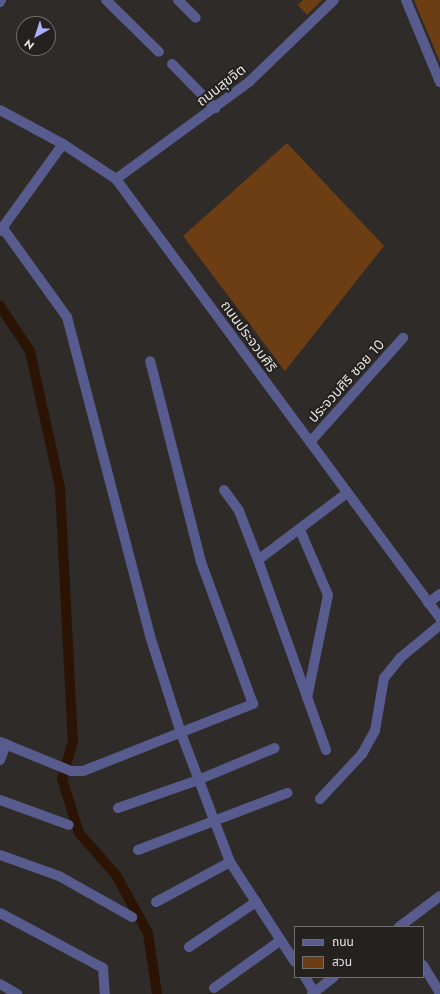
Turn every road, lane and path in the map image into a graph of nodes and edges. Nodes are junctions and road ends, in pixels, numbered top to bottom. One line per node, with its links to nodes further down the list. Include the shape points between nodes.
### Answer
1 (106, 0): 6 (street)
2 (178, 0): 5 (street)
3 (334, 0): 9 (street, ถนนสุขจิต, via 249,82)
4 (406, 0): 8 (street)
5 (196, 18)
6 (159, 52)
7 (172, 64): 9 (street)
8 (440, 82)
9 (215, 108): 12 (street, ถนนสุขจิต)
10 (0, 110): 11 (street, ถนนประจวบศิริ)
11 (63, 144): 12 (street, ถนนประจวบศิริ); 13 (street)
12 (116, 178): 16 (street, ถนนประจวบศิริ)
13 (1, 229): 26 (street, via 67,317 150,636)
14 (404, 338): 16 (street, ประจวบศิริ ซอย 10)
15 (150, 361): 26 (street, via 201,562 253,704)
16 (310, 442): 18 (street, ถนนประจวบศิริ)
17 (224, 490): 20 (street, via 239,510)
18 (347, 494): 19 (street); 22 (street, ถนนประจวบศิริ)
19 (300, 530): 20 (street); 25 (street, via 328,595)
20 (258, 560): 25 (street)
21 (440, 594): 22 (street)
22 (428, 603): 23 (street, ถนนประจวบศิริ)
23 (440, 618)
24 (440, 625): 33 (street, via 400,658 384,678 374,731 362,754)
25 (307, 698): 29 (street)
26 (181, 733): 27 (street, via 83,771 71,771); 31 (street)
27 (3, 743): 30 (street)
28 (275, 748): 31 (street)
29 (326, 750)
30 (0, 760)
31 (198, 780): 35 (street); 36 (street)
32 (288, 793): 36 (street)
33 (320, 799)
34 (0, 800): 37 (street)
35 (118, 808)
36 (215, 823): 38 (street); 40 (street)
37 (69, 825)
38 (138, 850)
39 (0, 856): 45 (street, via 59,876)
40 (230, 862): 42 (street); 43 (street)
41 (440, 896): 46 (street)
42 (156, 902)
43 (256, 902): 47 (street); 48 (street)
44 (0, 912): 58 (street, via 104,968)
45 (132, 917)
46 (401, 926)
47 (281, 940): 49 (street); 54 (street)
48 (190, 947)
49 (294, 960)
50 (424, 967): 56 (street)
51 (306, 978): 55 (street)
52 (333, 978): 55 (street)
53 (0, 984): 57 (street)
54 (214, 988)
55 (313, 993)
56 (440, 993)
57 (17, 994)
58 (105, 994)

